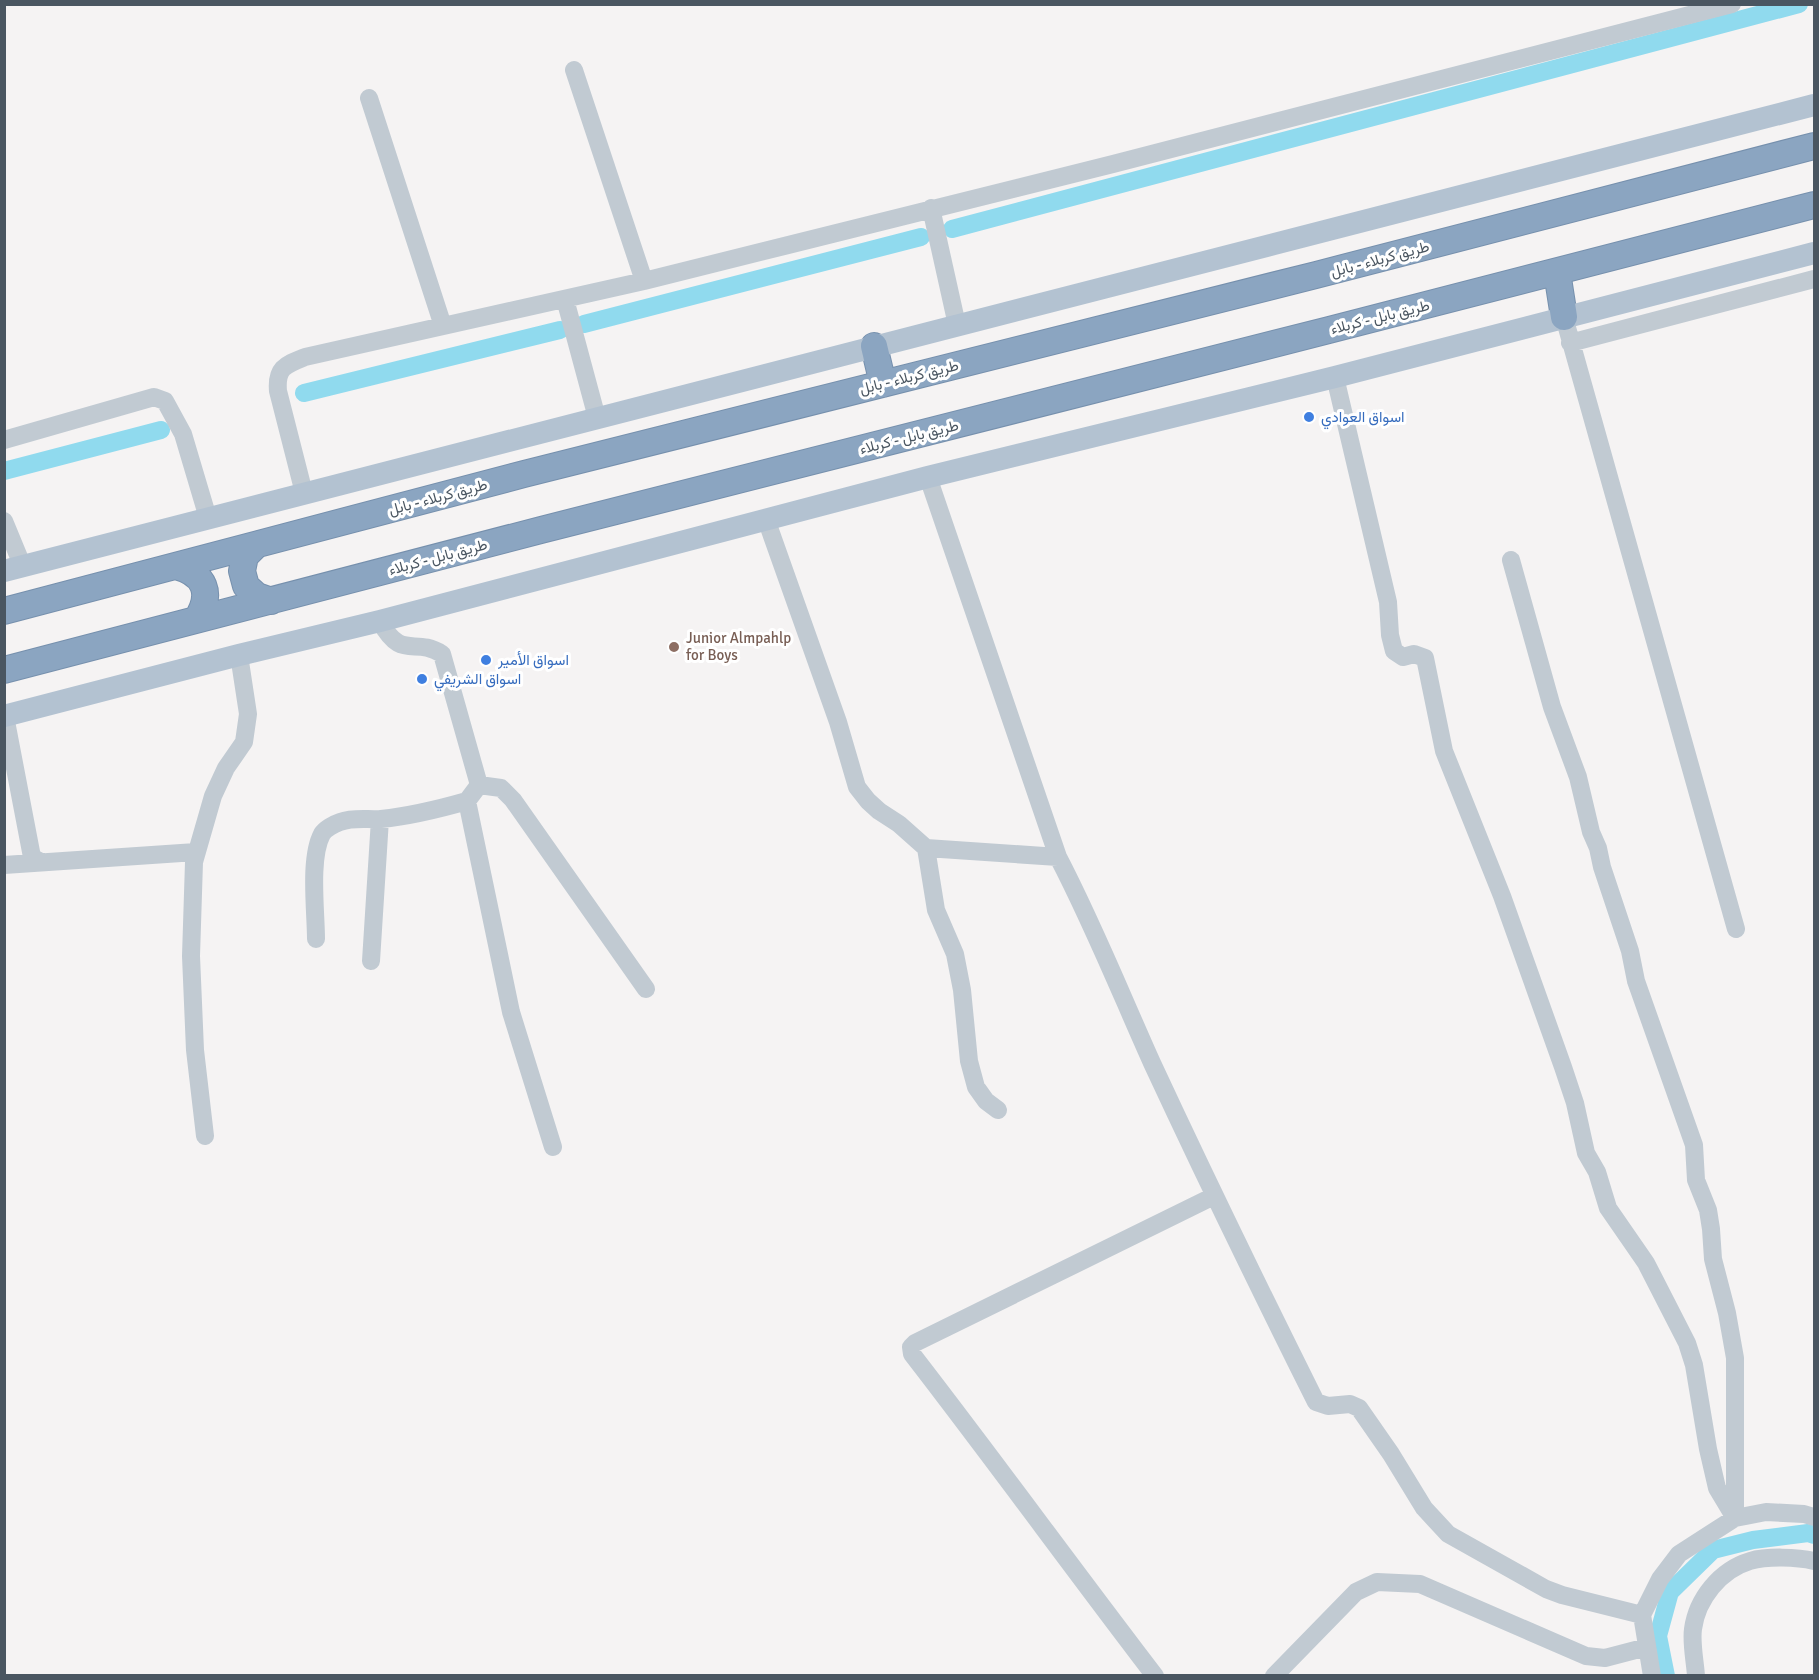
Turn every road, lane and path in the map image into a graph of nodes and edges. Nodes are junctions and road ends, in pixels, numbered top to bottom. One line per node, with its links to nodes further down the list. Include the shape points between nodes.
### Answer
1 (1732, 4): 7 (street)
2 (574, 70): 11 (street)
3 (369, 99): 15 (street)
4 (1815, 105): 14 (main road)
5 (1815, 146): 19 (highway, طريق كربلاء - بابل)
6 (1815, 205): 9 (highway, طريق بابل - كربلاء)
7 (931, 208): 11 (street); 14 (street)
8 (1815, 253): 13 (main road)
9 (1557, 272): 13 (highway); 31 (highway, طريق بابل - كربلاء)
10 (1815, 279): 16 (street)
11 (644, 281): 12 (street)
12 (566, 299): 15 (street); 20 (street)
13 (1564, 317): 16 (street); 18 (main road)
14 (957, 325): 17 (main road)
15 (443, 326): 23 (street, via 305,357 280,372 278,391)
16 (1570, 343): 46 (street)
17 (874, 346): 19 (highway); 20 (main road)
18 (1335, 377): 22 (main road); 55 (street, via 1389,602 1394,651 1403,657 1414,654 1425,658 1444,751 1502,896 1563,1067 1586,1153 1597,1172 1608,1208 1646,1263 1687,1343 1718,1488)
19 (883, 384): 27 (highway, طريق كربلاء - بابل)
20 (597, 418): 23 (main road)
21 (4, 440): 24 (street, via 154,396 165,401 183,434)
22 (928, 477): 25 (main road); 43 (street)
23 (304, 493): 24 (main road)
24 (208, 518): 30 (main road)
25 (766, 519): 34 (main road); 41 (street, via 857,787 879,811)
26 (4, 521): 30 (street)
27 (256, 545): 29 (highway, طريق كربلاء - بابل); 31 (highway, via 245,556 242,571 246,586)
28 (1511, 560): 55 (street, via 1636,981 1694,1144 1696,1180 1708,1210 1713,1259 1735,1358)
29 (176, 566): 32 (highway, طريق كربلاء - بابل); 33 (highway, via 200,579 206,592 205,607)
30 (14, 569)
31 (271, 601): 33 (highway, طريق بابل - كربلاء)
32 (4, 611)
33 (197, 619): 36 (highway, طريق بابل - كربلاء)
34 (380, 621): 35 (main road); 38 (street, via 388,636 403,646 433,648 442,654)
35 (239, 655): 37 (main road); 42 (street, via 248,714 244,742 213,796)
36 (4, 670)
37 (5, 716): 44 (street, via 32,857)
38 (480, 785): 39 (street); 49 (street, via 501,788 513,800)
39 (467, 801): 40 (street); 52 (street, via 511,1012)
40 (380, 819): 47 (street, via 339,822 323,832 317,846 315,874); 48 (street)
41 (926, 848): 43 (street); 50 (street, via 936,910 955,954 976,1087)
42 (196, 852): 44 (street); 51 (street, via 191,956 195,1050)
43 (1058, 857): 53 (street)
44 (41, 862): 45 (street)
45 (4, 865)
46 (1736, 929)
47 (316, 939)
48 (371, 961)
49 (646, 989)
50 (998, 1110)
51 (205, 1136)
52 (553, 1147)
53 (1214, 1196): 57 (street, via 1316,1402 1359,1408 1424,1508 1448,1534 1546,1589); 59 (street, via 911,1347 912,1354)
54 (1815, 1517): 55 (street, via 1766,1512)
55 (1735, 1518): 57 (street, via 1680,1554 1660,1579)
56 (1815, 1561): 62 (street, via 1797,1557 1749,1561 1720,1577 1702,1600 1693,1629)
57 (1642, 1615): 58 (street)
58 (1647, 1647): 60 (street, via 1605,1658 1586,1656 1420,1584 1377,1582 1356,1592); 61 (street)
59 (1155, 1676)
60 (1274, 1676)
61 (1652, 1676)
62 (1696, 1676)

